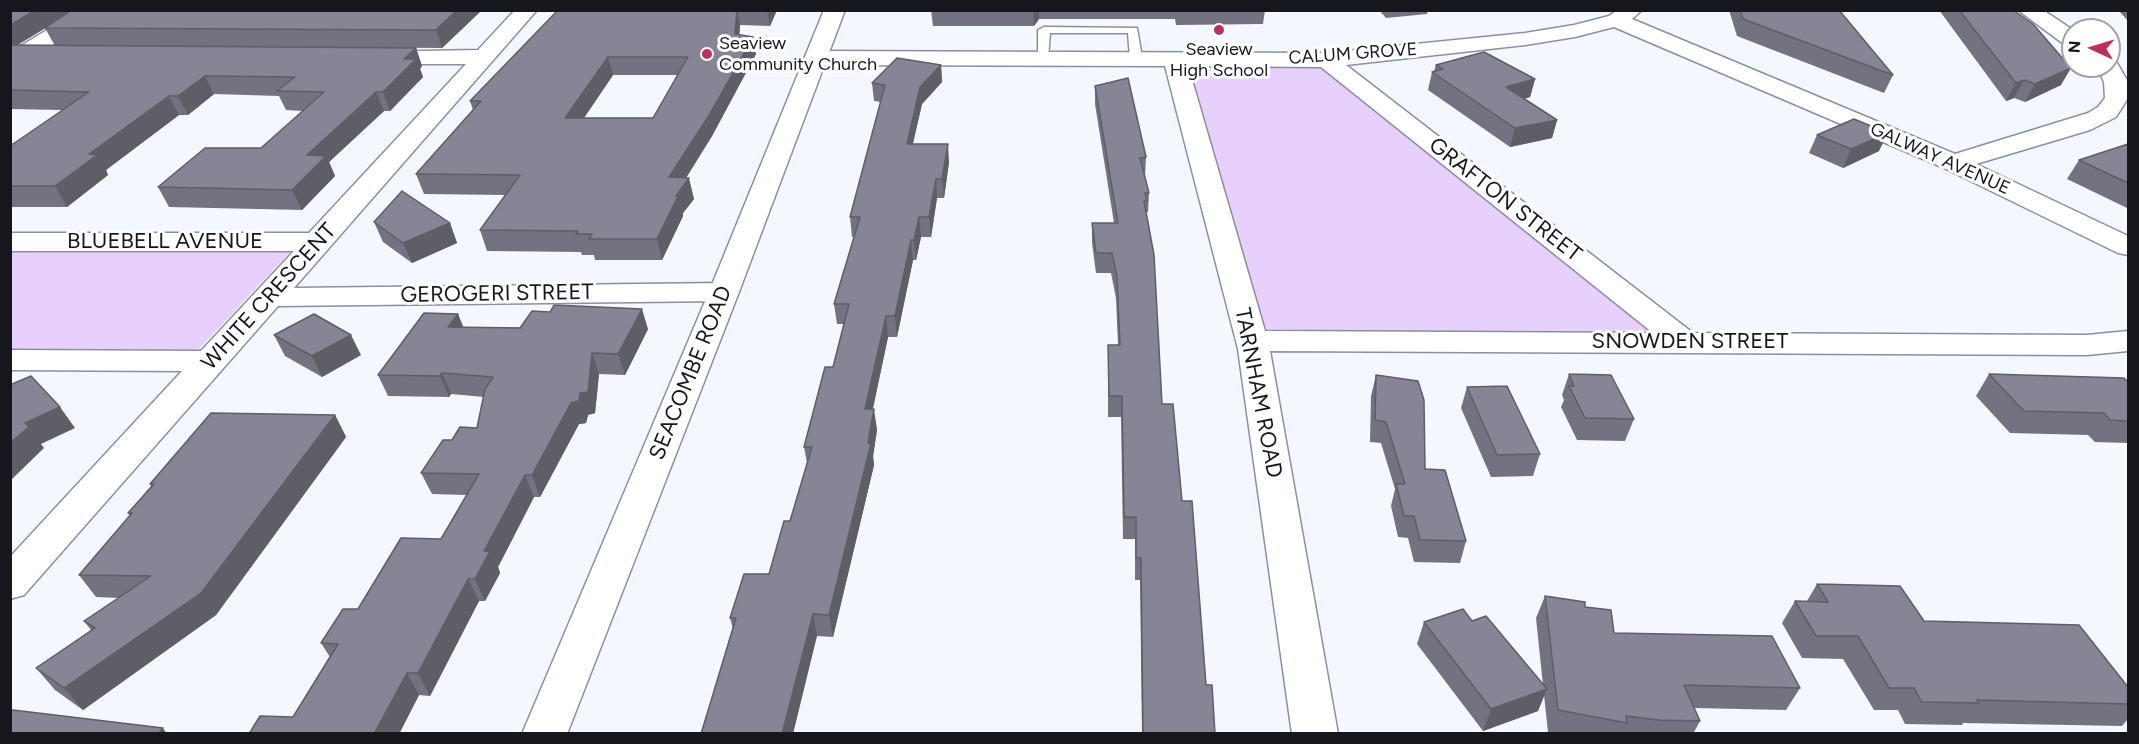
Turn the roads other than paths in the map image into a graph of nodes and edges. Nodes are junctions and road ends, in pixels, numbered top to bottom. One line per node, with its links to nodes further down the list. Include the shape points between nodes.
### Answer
1 (95, 10): 7 (street)
2 (527, 10): 10 (street, WHITE CRESCENT)
3 (835, 10): 11 (street, SEACOMBE ROAD)
4 (2028, 10): 6 (street)
5 (1624, 15): 13 (street, CALUM GROVE, via 1575,31 1525,39); 15 (street, GALWAY AVENUE)
6 (2061, 32)
7 (16, 55): 8 (street)
8 (60, 55)
9 (357, 57): 10 (street)
10 (484, 57): 17 (street, WHITE CRESCENT)
11 (816, 58): 12 (street, CALUM GROVE); 19 (street, SEACOMBE ROAD)
12 (1174, 58): 13 (street, CALUM GROVE); 21 (street, TARNHAM ROAD)
13 (1326, 60): 22 (street, GRAFTON STREET)
14 (2113, 78): 15 (street, via 2117,99 2107,112 2081,125)
15 (1953, 163): 18 (street, GALWAY AVENUE)
16 (10, 242): 17 (street, BLUEBELL AVENUE)
17 (319, 242): 20 (street, WHITE CRESCENT)
18 (2128, 247)
19 (724, 292): 20 (street, GEROGERI STREET); 27 (street, SEACOMBE ROAD)
20 (269, 297): 25 (street, WHITE CRESCENT)
21 (1252, 341): 22 (street, SNOWDEN STREET); 28 (street, TARNHAM ROAD)
22 (1683, 341): 23 (street, SNOWDEN STREET, via 2087,345)
23 (2128, 342)
24 (10, 360): 25 (street)
25 (210, 361): 26 (street, WHITE CRESCENT)
26 (10, 584)
27 (544, 734)
28 (1315, 734)

